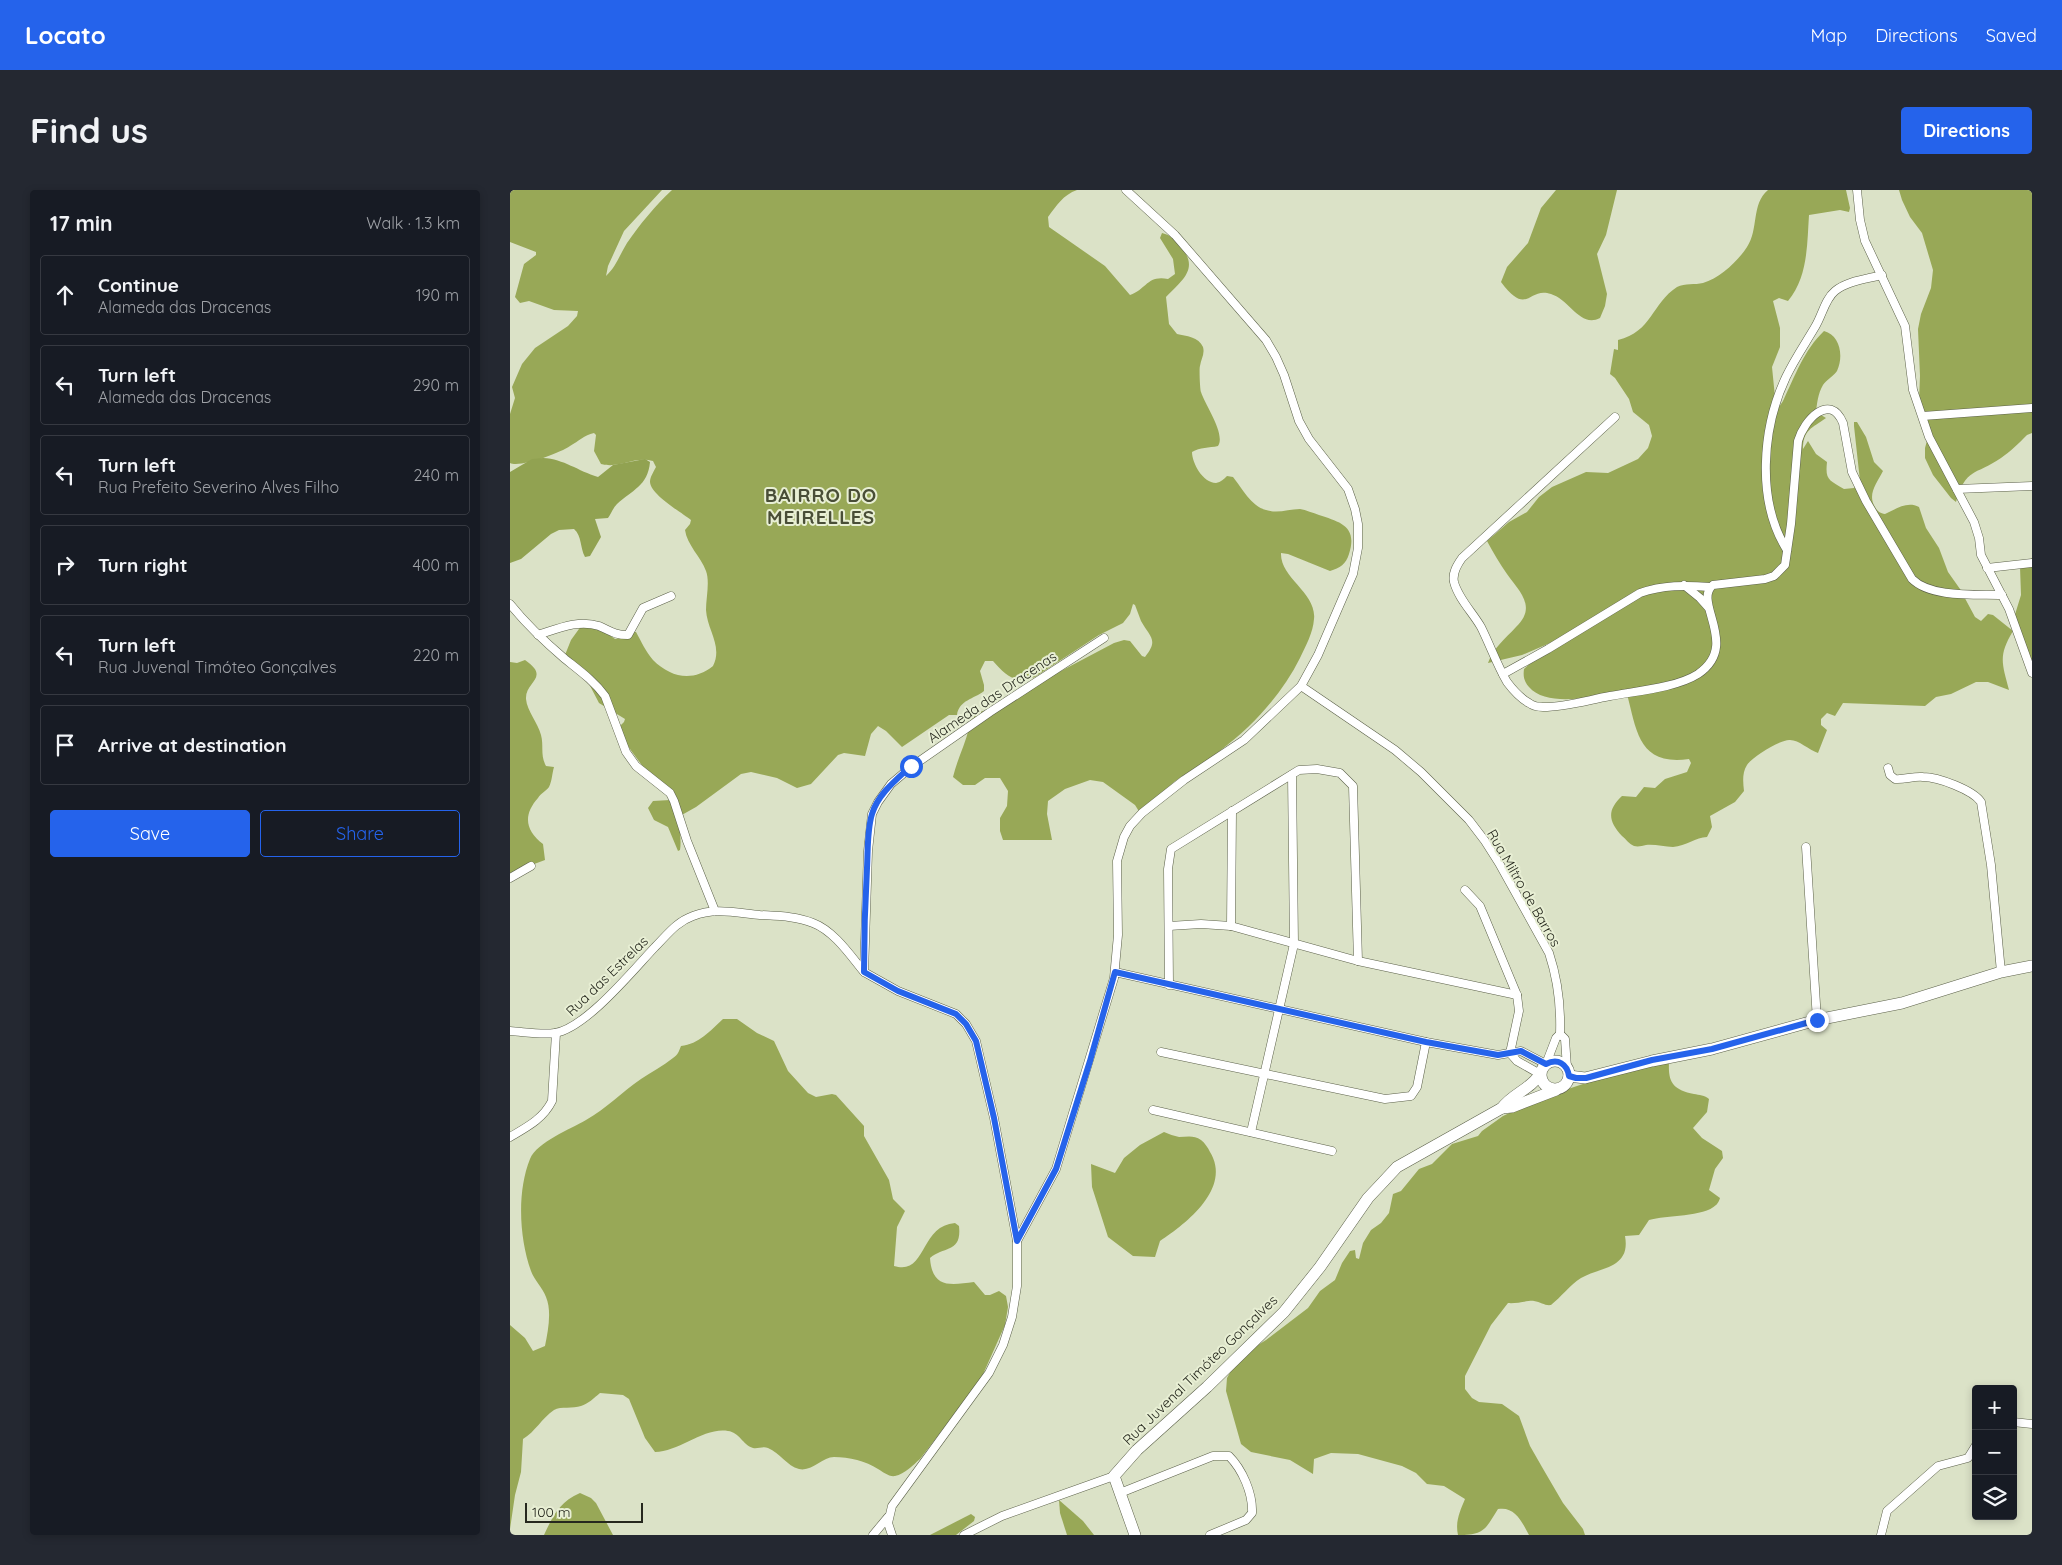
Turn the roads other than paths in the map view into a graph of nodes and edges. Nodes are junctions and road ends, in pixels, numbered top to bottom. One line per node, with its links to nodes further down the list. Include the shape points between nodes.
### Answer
1 (1126, 190): 22 (street, via 1175,235 1266,340 1276,356 1304,430 1348,489 1358,524 1353,574 1322,647)
2 (1857, 190): 3 (street, via 1865,241)
3 (1882, 276): 5 (street, via 1905,326 1913,390); 9 (street, via 1849,284 1833,292 1780,391 1770,423 1767,485 1769,508)
4 (2032, 408): 5 (street)
5 (1923, 416): 8 (street, via 1929,437)
6 (1615, 417): 21 (street, via 1462,558 1455,570 1454,583)
7 (2032, 486): 8 (street)
8 (1957, 489): 11 (street, via 1974,522)
9 (1787, 550): 13 (street, via 1785,566 1774,576); 14 (street, via 1801,430 1812,415 1833,410 1843,423 1849,460 1858,485 1918,585 1934,591)
10 (2032, 563): 11 (street)
11 (1987, 568): 14 (street)
12 (1684, 585): 13 (street); 17 (street); 21 (street, via 1640,593)
13 (1710, 587): 17 (street)
14 (2002, 595): 20 (street)
15 (671, 596): 18 (street, via 643,608 628,635 617,635 598,626 578,623)
16 (510, 604): 18 (street)
17 (1708, 607): 21 (street, via 1716,629 1714,654 1710,663 1689,679 1561,706 1537,707 1516,693)
18 (538, 635): 30 (street, via 599,688 626,752 636,766 670,793)
19 (1104, 638): 36 (street, Alameda das Dracenas, via 911,766 891,784 878,802 872,814 868,851)
20 (2032, 673)
21 (1503, 674)
22 (1301, 686): 37 (street, via 1257,729 1162,797 1130,826 1117,861); 45 (street, Rua Miltro de Barros, via 1395,750 1462,813 1485,841 1549,953 1559,988)
23 (1888, 768): 38 (street, via 1895,780 1933,778 1967,791 1981,802 1991,864)
24 (1292, 774): 25 (street); 33 (street); 34 (street, via 1317,769 1340,773 1353,786)
25 (1232, 811): 31 (street, via 1171,849); 32 (street)
26 (1806, 847): 42 (street)
27 (531, 866): 28 (street)
28 (510, 878)
29 (1465, 890): 40 (street, via 1480,906)
30 (715, 911): 36 (street, via 779,916 814,923 832,935); 44 (street, Rua das Estrelas, via 683,920 587,1016)
31 (1169, 926): 32 (street); 39 (street)
32 (1231, 926): 33 (street)
33 (1294, 944): 34 (street); 41 (street)
34 (1358, 961): 40 (street)
35 (2032, 966): 38 (street)
36 (864, 972): 58 (street, via 898,991 956,1014 976,1041)
37 (1115, 972): 39 (street); 58 (street, via 1056,1169)
38 (2001, 972): 42 (street, via 1910,1001)
39 (1169, 985): 41 (street)
40 (1518, 995): 48 (street, via 1519,1011)
41 (1279, 1009): 46 (street); 51 (street)
42 (1817, 1020): 50 (street, via 1586,1078 1576,1078)
43 (510, 1031): 44 (street, Rua das Estrelas)
44 (556, 1033): 56 (street, via 552,1101 537,1121)
45 (1560, 1034): 49 (street, Rua Miltro de Barros); 50 (street, Rua Miltro de Barros, via 1565,1039)
46 (1426, 1042): 48 (street, via 1498,1055); 51 (street, via 1411,1096 1385,1099)
47 (1161, 1052): 51 (street)
48 (1510, 1053): 49 (street, via 1517,1061); 49 (street, via 1521,1051)
49 (1543, 1069): 50 (street, via 1558,1061); 52 (street, via 1544,1085); 53 (street, Rua Juvenal Timóteo Gonçalves, via 1536,1080)
50 (1568, 1072): 52 (street, via 1566,1084)
51 (1264, 1074): 55 (street)
52 (1556, 1090): 53 (street, Rua Juvenal Timóteo Gonçalves, via 1512,1108)
53 (1502, 1108): 64 (street, Rua Juvenal Timóteo Gonçalves, via 1404,1163 1384,1181 1284,1312 1137,1450)
54 (1153, 1110): 55 (street)
55 (1251, 1132): 57 (street)
56 (510, 1137)
57 (1332, 1151)
58 (1017, 1241): 66 (street, via 1018,1272 1012,1317 1003,1345 989,1373 906,1485)
59 (2017, 1422): 60 (street)
60 (2032, 1424)
61 (1972, 1451): 62 (street)
62 (1968, 1458): 63 (street); 72 (street, via 1938,1466 1888,1511)
63 (1972, 1460)
64 (1114, 1476): 65 (street); 69 (street, via 1002,1516)
65 (1120, 1493): 70 (street); 71 (street, via 1206,1458 1226,1454 1247,1486 1252,1513 1246,1520)
66 (888, 1517): 67 (street); 68 (street)
67 (873, 1535)
68 (892, 1535)
69 (964, 1535)
70 (1135, 1535)
71 (1210, 1535)
72 (1881, 1535)

